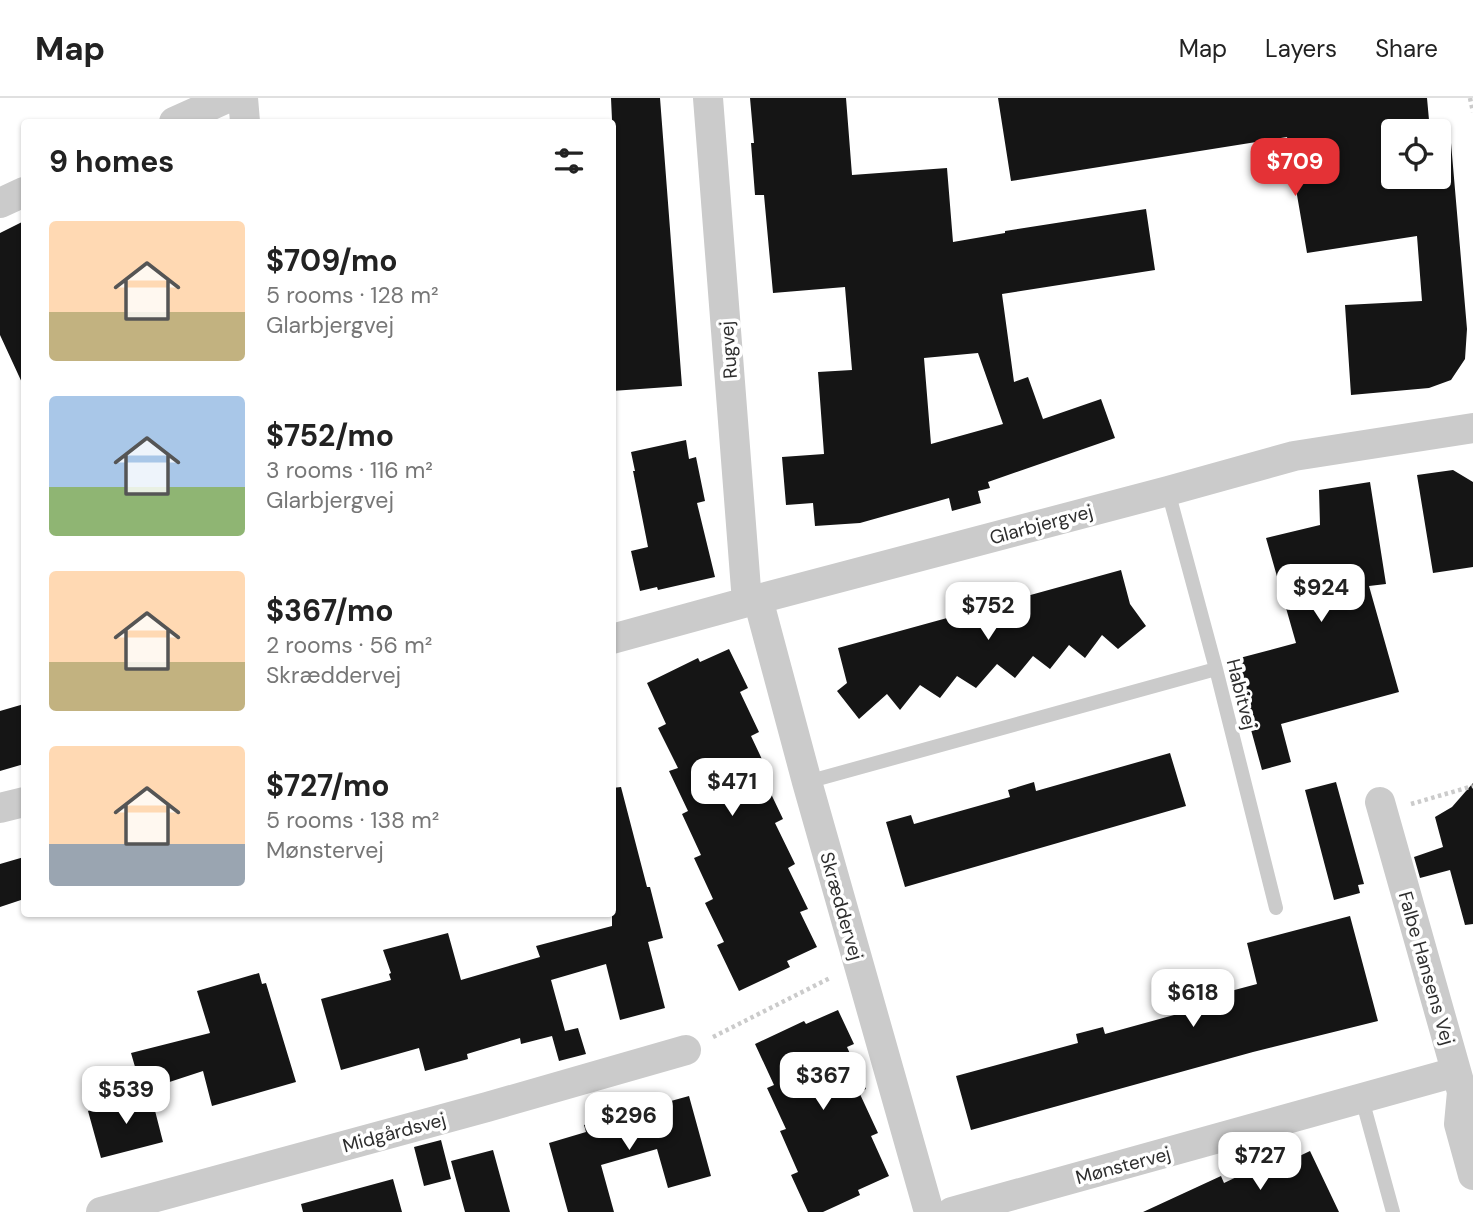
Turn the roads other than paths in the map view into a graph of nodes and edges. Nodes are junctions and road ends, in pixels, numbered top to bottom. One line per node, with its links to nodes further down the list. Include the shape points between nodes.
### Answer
1 (227, 98): 4 (street)
2 (243, 98): 5 (street)
3 (708, 98): 10 (street, Rugvej)
4 (181, 119)
5 (245, 119)
6 (21, 193): 7 (street)
7 (0, 203)
8 (1473, 428): 9 (street, Glarbjergvej, via 1294,456)
9 (1168, 491): 10 (street, Glarbjergvej); 12 (lane, Habitvej)
10 (752, 600): 11 (street, Glarbjergvej); 13 (street, Skræddervej)
11 (616, 638)
12 (1216, 669): 13 (lane); 17 (lane, Habitvej)
13 (807, 782): 23 (street, Skræddervej)
14 (21, 803): 16 (street)
15 (1382, 807): 19 (street, Falbe Hansens Vej)
16 (0, 808)
17 (1276, 908)
18 (686, 1050): 22 (street, Midgårdsvej)
19 (1464, 1084): 20 (street, Mønstervej); 21 (street, Falbe Hansens Vej, via 1459,1124)
20 (1362, 1099): 24 (street, Mønstervej); 25 (lane)
21 (1473, 1175)
22 (101, 1212)
23 (929, 1212)
24 (952, 1212)
25 (1393, 1212)

